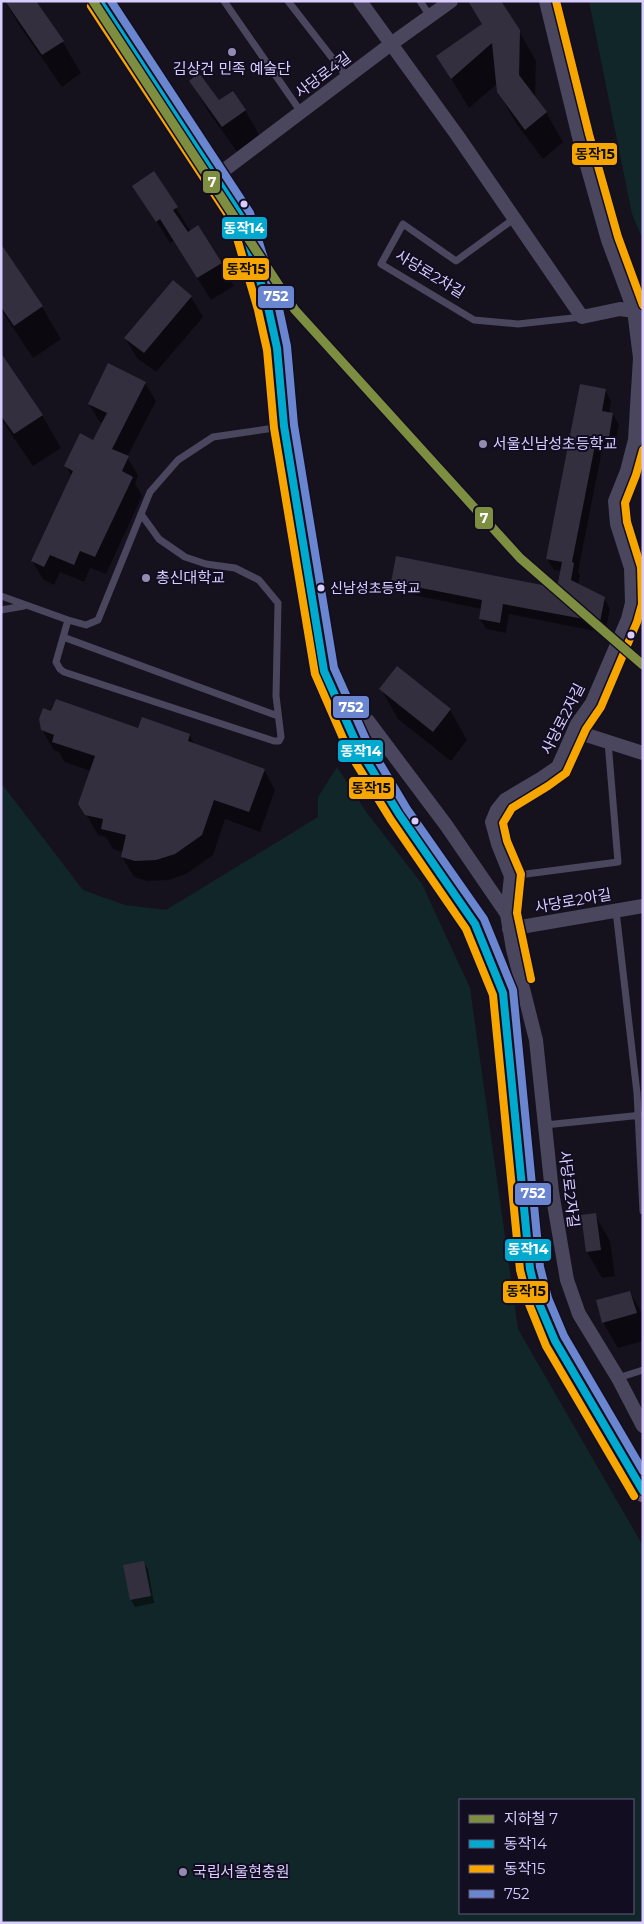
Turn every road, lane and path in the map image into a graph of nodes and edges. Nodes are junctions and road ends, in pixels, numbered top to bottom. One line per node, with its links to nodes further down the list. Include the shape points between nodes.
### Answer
1 (99, 1): 12 (main road)
2 (224, 1): 11 (lane)
3 (288, 1): 10 (lane)
4 (360, 1): 9 (street)
5 (420, 1): 8 (lane)
6 (451, 1): 8 (street, 사당로4길)
7 (546, 1): 14 (street, 사당로2자길, via 608,240)
8 (430, 16): 9 (street, 사당로4길)
9 (391, 44): 10 (street, 사당로4길); 13 (street)
10 (347, 77): 11 (street, 사당로4길)
11 (301, 112): 12 (street, 사당로4길)
12 (215, 177): 16 (main road, via 241,217 268,307 277,348)
13 (515, 218): 15 (street); 15 (lane, 사당로2차길, via 456,261 403,224 381,264 474,320 518,324)
14 (638, 311): 15 (street, 사당로2차길, via 620,309); 22 (street, 사당로2자길, via 640,358 635,440 615,501 617,524 631,568 632,603)
15 (582, 316)
16 (284, 426): 17 (lane, via 213,437 178,460 150,492); 25 (main road, via 324,671)
17 (141, 514): 23 (lane, via 98,620 86,625); 26 (lane, via 159,539 186,557 234,568 259,580 278,603)
18 (1, 596): 19 (lane)
19 (24, 606): 20 (lane); 23 (lane)
20 (1, 610)
21 (643, 617): 22 (lane)
22 (628, 619): 27 (street, 사당로2자길, via 592,703)
23 (68, 620): 24 (lane)
24 (63, 637): 26 (lane); 26 (lane, via 56,662 64,672 274,741 281,737)
25 (338, 703): 33 (street, via 368,721 446,825); 41 (main road, via 358,747 475,924 503,993 530,1269 536,1293 555,1341)
26 (278, 716)
27 (574, 731): 28 (street); 30 (street, 사당로2자길, via 558,767 506,800 492,822)
28 (608, 742): 29 (street); 30 (lane, via 618,862)
29 (643, 753)
30 (511, 876): 33 (street, 사당로2자길)
31 (643, 906): 32 (street, 사당로2아길)
32 (616, 910): 34 (street, 사당로2아길); 35 (lane)
33 (507, 914): 34 (street, 사당로2자길)
34 (509, 929): 36 (street, 사당로2자길, via 536,1040)
35 (640, 1116): 36 (lane); 37 (lane)
36 (545, 1125): 39 (street, 사당로2자길, via 567,1280 579,1314)
37 (643, 1211)
38 (643, 1370): 39 (lane)
39 (618, 1378): 40 (street, 사당로2자길)
40 (643, 1426)
41 (643, 1491)

